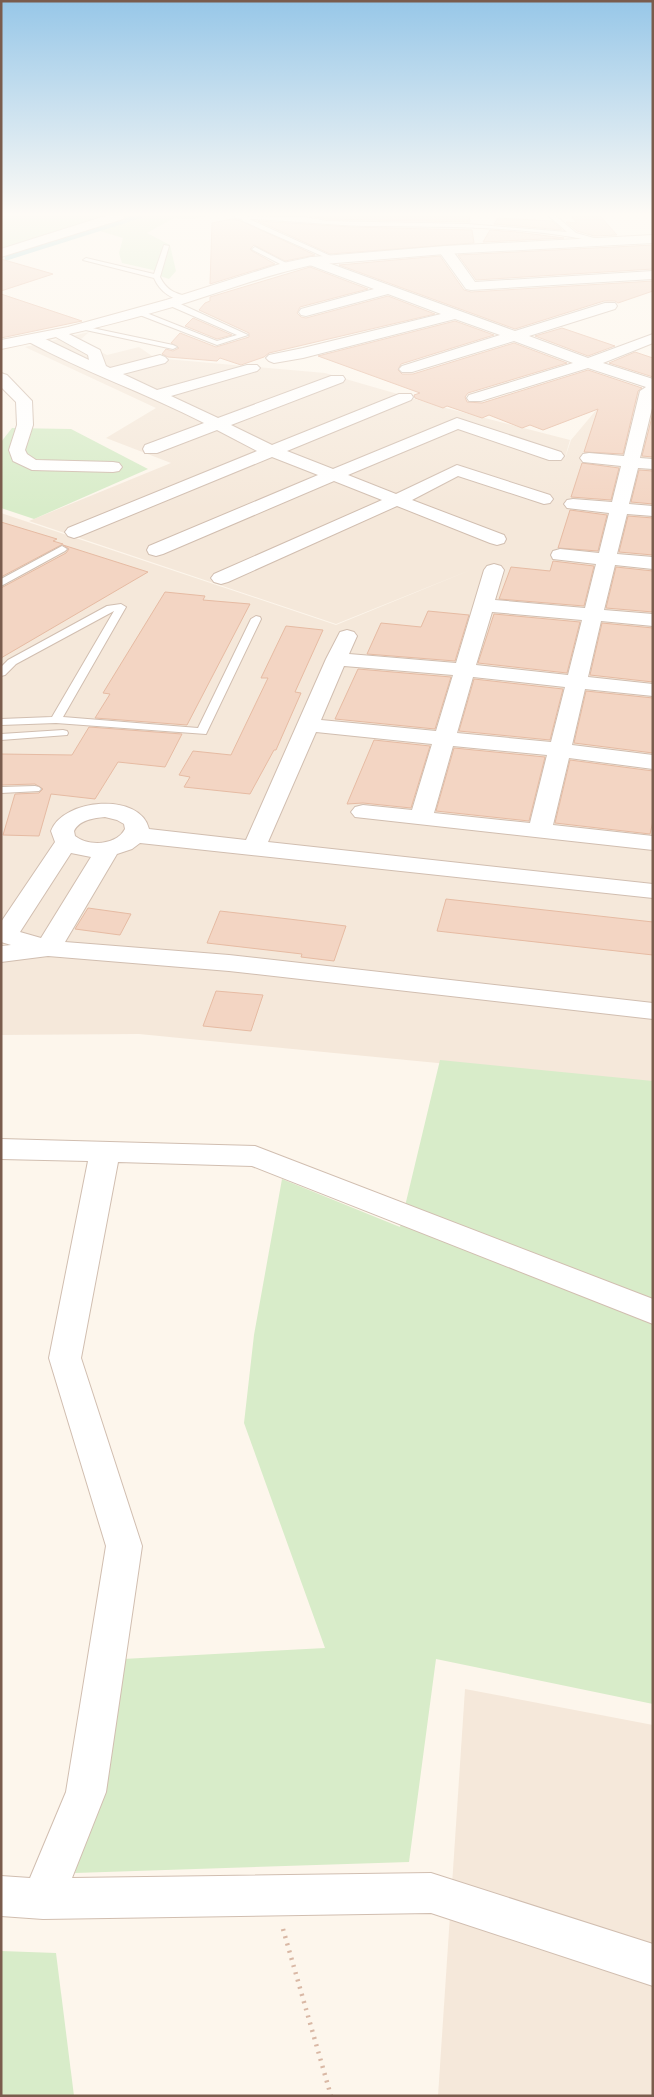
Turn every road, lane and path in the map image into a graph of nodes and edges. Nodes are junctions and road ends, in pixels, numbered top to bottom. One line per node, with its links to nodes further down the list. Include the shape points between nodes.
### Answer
1 (129, 314): 6 (street)
2 (141, 314): 3 (lane, via 217,343 244,334)
3 (195, 314)
4 (456, 314): 8 (street); 13 (street)
5 (585, 314): 8 (street)
6 (81, 327): 7 (street); 12 (lane)
7 (59, 333): 9 (street); 18 (street, via 95,353)
8 (516, 336): 15 (street); 17 (street)
9 (32, 338): 11 (street); 18 (street)
10 (653, 338): 15 (street)
11 (1, 345)
12 (173, 346)
13 (274, 358)
14 (160, 360): 18 (street)
15 (588, 363): 21 (street); 25 (street)
16 (252, 368): 23 (street)
17 (407, 369)
18 (104, 371): 23 (street)
19 (1, 378): 34 (street, via 24,401 26,425 17,450 19,457 32,465)
20 (337, 379): 27 (street)
21 (653, 384)
22 (653, 391): 26 (street, via 648,391)
23 (156, 394): 27 (street)
24 (405, 397): 29 (street)
25 (475, 398)
26 (647, 422): 32 (street)
27 (217, 424): 28 (street); 29 (street)
28 (151, 449)
29 (270, 451): 35 (street); 41 (street)
30 (555, 456): 35 (street, via 463,420)
31 (589, 458): 32 (street)
32 (631, 462): 33 (street); 39 (street)
33 (653, 464)
34 (113, 468)
35 (334, 476): 37 (street); 44 (street)
36 (544, 499): 37 (street, via 457,470)
37 (397, 500): 42 (street); 49 (street)
38 (573, 504): 39 (street)
39 (620, 508): 40 (street); 46 (street)
40 (653, 510)
41 (74, 532)
42 (497, 539)
43 (62, 549): 50 (lane)
44 (156, 550)
45 (560, 555): 46 (street)
46 (607, 559): 47 (street); 52 (street)
47 (653, 563)
48 (494, 570): 51 (street)
49 (222, 578)
50 (1, 583)
51 (484, 605): 52 (street); 57 (street)
52 (593, 615): 54 (street); 59 (street)
53 (256, 619): 61 (lane, via 202,732)
54 (653, 620)
55 (347, 636): 56 (street)
56 (336, 659): 57 (street); 63 (street)
57 (466, 670): 59 (street); 66 (street)
58 (1, 673): 61 (lane, via 12,662 102,612 121,607)
59 (576, 682): 60 (street); 67 (street)
60 (653, 690)
61 (56, 720): 62 (lane)
62 (1, 722)
63 (307, 725): 66 (street); 77 (street)
64 (63, 733): 65 (lane)
65 (1, 736)
66 (444, 738): 67 (street); 72 (street)
67 (560, 750): 68 (street); 73 (street)
68 (653, 762)
69 (35, 789): 70 (lane)
70 (1, 790)
71 (363, 812): 72 (street)
72 (421, 818): 73 (street)
73 (540, 831): 76 (street)
74 (135, 835): 75 (street, via 137,824 126,814 105,810 78,816 66,823 63,835); 77 (street); 78 (street, via 128,842)
75 (67, 841): 78 (street, via 84,849); 80 (street)
76 (653, 843)
77 (254, 848): 79 (street)
78 (108, 850): 81 (street)
79 (653, 891)
80 (3, 941): 81 (street)
81 (48, 948): 82 (street, via 229,963)
82 (653, 1011)
83 (1, 1149): 84 (street)
84 (105, 1152): 85 (street, via 255,1156); 88 (street, via 65,1358 124,1546 86,1792)
85 (653, 1312)
86 (273, 1895): 88 (street); 89 (street, via 431,1894); 90 (path)
87 (1, 1896): 88 (street)
88 (43, 1898)
89 (653, 1965)
90 (331, 2096)

